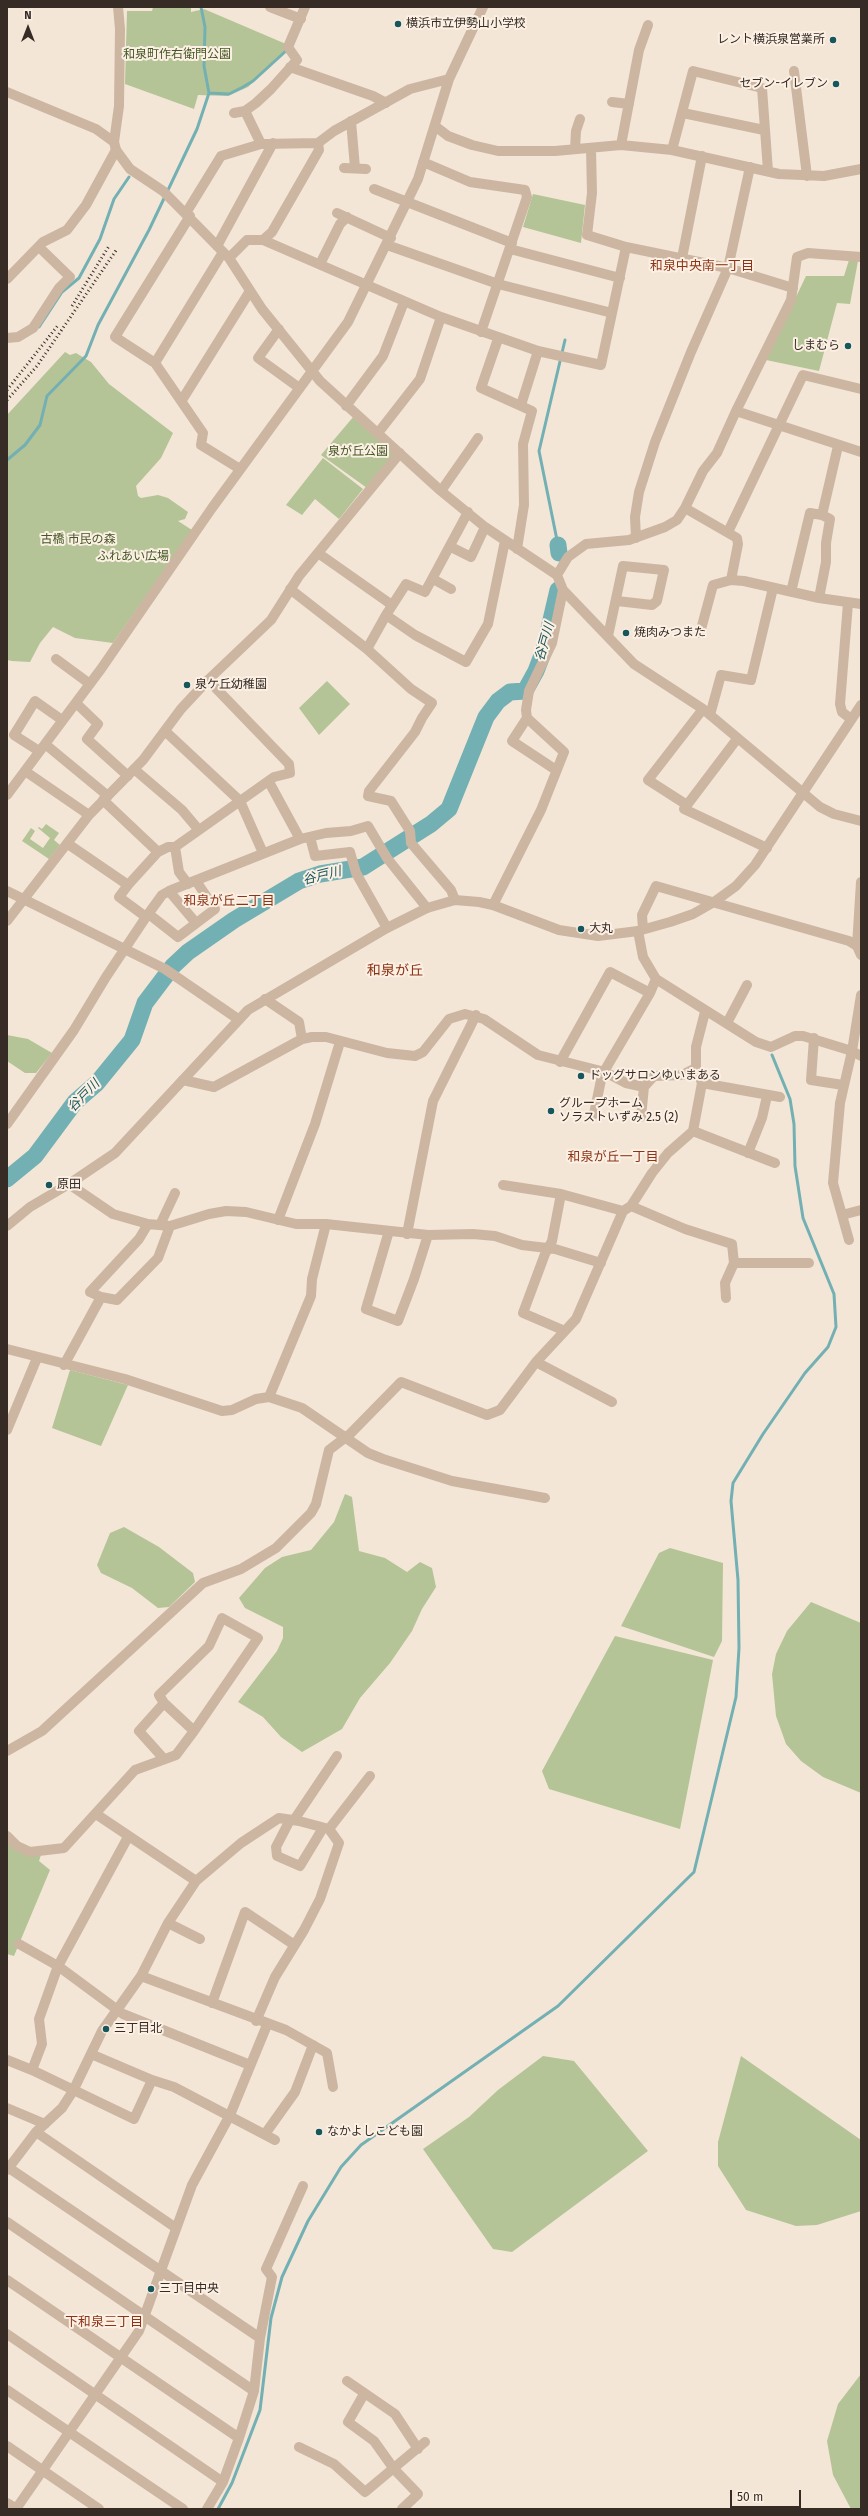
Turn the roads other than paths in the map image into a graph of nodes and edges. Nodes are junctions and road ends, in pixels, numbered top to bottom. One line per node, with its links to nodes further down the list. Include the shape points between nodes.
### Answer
1 (118, 7): 25 (street, via 119,106)
2 (270, 7): 5 (street)
3 (305, 7): 5 (street)
4 (483, 7): 9 (street)
5 (300, 19): 7 (street, via 288,47 297,60)
6 (648, 25): 13 (street, via 639,50)
7 (290, 67): 12 (street); 14 (street, via 271,89)
8 (794, 71): 35 (street)
9 (449, 79): 12 (street, via 410,89); 19 (street)
10 (7, 92): 25 (street, via 96,129)
11 (612, 102): 13 (street)
12 (386, 103): 18 (street)
13 (629, 104): 24 (street)
14 (245, 111): 16 (street); 22 (street)
15 (683, 112): 20 (street); 20 (street, via 693,71 762,88); 28 (street)
16 (234, 113)
17 (580, 119): 26 (street)
18 (351, 122): 21 (street); 31 (street, via 360,169)
19 (435, 126): 26 (street, via 454,138 498,151); 30 (street)
20 (764, 130): 34 (street)
21 (318, 142): 23 (street); 41 (street, via 319,150 272,232)
22 (261, 144): 23 (street); 39 (street, via 221,156)
23 (273, 144): 46 (street)
24 (621, 145): 27 (street); 28 (street)
25 (115, 146): 39 (street, via 130,169 162,191); 44 (street, via 80,214 67,230)
26 (575, 149): 27 (street)
27 (591, 149): 45 (street, via 592,193 587,235)
28 (672, 150): 29 (street)
29 (702, 156): 32 (street); 48 (street)
30 (423, 162): 37 (street); 43 (street, via 470,182 525,190 528,197)
31 (344, 168)
32 (750, 168): 34 (street); 50 (street)
33 (861, 169): 35 (street, via 824,176)
34 (768, 171): 35 (street)
35 (807, 176)
36 (374, 189): 37 (street)
37 (406, 203): 42 (street); 43 (street)
38 (337, 213): 40 (street)
39 (188, 214): 46 (street); 65 (street, via 115,337)
40 (347, 217): 42 (street); 49 (street, via 340,224)
41 (263, 240): 46 (street, via 247,240); 49 (street)
42 (389, 241): 53 (street); 54 (street)
43 (511, 246): 51 (street); 54 (street)
44 (39, 247): 52 (street); 62 (street, via 70,277 59,288 33,328 18,337)
45 (626, 247): 48 (street); 51 (street)
46 (223, 252): 56 (street); 65 (street)
47 (861, 257): 55 (street, via 800,254 795,259)
48 (682, 258): 50 (street)
49 (320, 264): 53 (street)
50 (728, 268): 55 (street); 86 (street, via 655,442 639,492 635,517)
51 (620, 278): 58 (street)
52 (7, 279)
53 (368, 284): 57 (street); 66 (street, via 348,322 319,363)
54 (498, 284): 58 (street); 61 (street)
55 (793, 288): 72 (street, via 791,300)
56 (250, 291): 60 (street); 69 (street)
57 (404, 302): 59 (street); 71 (street, via 383,356)
58 (612, 313): 64 (street, via 601,365)
59 (441, 318): 61 (street); 74 (street, via 420,379)
60 (279, 329): 66 (street); 67 (street, via 258,358)
61 (481, 332): 63 (street)
62 (7, 338)
63 (498, 339): 64 (street); 70 (street, via 481,388)
64 (538, 351): 70 (street)
65 (155, 363): 69 (street)
66 (311, 370): 67 (street); 71 (street)
67 (298, 387): 79 (street, via 256,450)
68 (861, 389): 73 (street, via 803,375)
69 (182, 400): 79 (street, via 203,433 202,445)
70 (520, 405): 89 (street, via 532,411 523,444 524,504)
71 (346, 406): 74 (street)
72 (736, 411): 73 (street); 81 (street, via 717,454 703,471)
73 (780, 427): 76 (street); 85 (street)
74 (378, 433): 78 (street)
75 (478, 438): 80 (street)
76 (838, 446): 77 (street); 83 (street)
77 (861, 452)
78 (400, 453): 80 (street); 90 (street)
79 (240, 469): 110 (street)
80 (441, 491): 82 (street)
81 (685, 508): 85 (street); 86 (street, via 674,522)
82 (468, 512): 84 (street); 88 (street)
83 (822, 515): 98 (street, via 810,513); 99 (street, via 830,519)
84 (485, 527): 87 (street); 88 (street, via 471,557)
85 (728, 532): 93 (street, via 738,541)
86 (636, 538): 91 (street, via 623,542 586,544 568,557)
87 (505, 541): 89 (street); 104 (street, via 488,624 466,662 415,635)
88 (451, 547): 92 (street)
89 (516, 549): 91 (street)
90 (318, 553): 95 (street); 103 (street)
91 (556, 575): 97 (street)
92 (433, 579): 96 (street); 103 (street, via 425,592 406,584)
93 (731, 580): 94 (street); 105 (street, via 713,585)
94 (774, 588): 98 (street); 113 (street, via 751,680 721,675)
95 (290, 589): 107 (street); 109 (street, via 271,620)
96 (452, 589)
97 (563, 590): 106 (street); 114 (street, via 552,643 529,691)
98 (791, 592): 99 (street)
99 (819, 598): 101 (street)
100 (617, 601): 100 (street, via 623,566 664,570 658,601 652,605); 106 (street)
101 (848, 603): 102 (street); 115 (street, via 840,704 842,712)
102 (861, 604)
103 (392, 605): 104 (street)
104 (386, 615): 107 (street)
105 (700, 634)
106 (608, 636): 113 (street, via 634,664)
107 (367, 649): 144 (street, via 411,689 432,703 416,732 369,791 368,796 391,801 410,831 411,843 451,890)
108 (56, 659): 110 (street)
109 (208, 680): 117 (street); 123 (street, via 289,764 290,773 274,777)
110 (90, 684): 111 (street)
111 (76, 703): 116 (street); 122 (street, via 98,724 87,739)
112 (861, 705): 115 (street)
113 (707, 712): 118 (street); 128 (street, via 648,780)
114 (527, 718): 120 (street, via 564,752); 120 (street, via 512,741)
115 (851, 719): 124 (street)
116 (62, 720): 119 (street); 119 (street, via 35,701 14,735)
117 (165, 730): 122 (street); 127 (street)
118 (737, 739): 124 (street); 128 (street)
119 (42, 748): 121 (street); 126 (street)
120 (556, 770): 146 (street, via 541,810)
121 (25, 771): 125 (street); 129 (street)
122 (132, 773): 126 (street); 131 (street, via 182,810)
123 (269, 782): 127 (street); 132 (street)
124 (802, 793): 130 (street, via 827,811); 135 (street)
125 (7, 795)
126 (105, 798): 129 (street); 136 (street)
127 (240, 801): 131 (street); 137 (street)
128 (687, 805): 135 (street, via 684,809)
129 (89, 815): 133 (street)
130 (861, 821)
131 (198, 828): 134 (street)
132 (305, 838): 137 (street); 147 (street, via 368,826 385,855); 151 (street, via 315,856 350,852 355,870)
133 (68, 844): 140 (street); 143 (street)
134 (175, 847): 136 (street); 139 (street, via 179,872)
135 (766, 848): 145 (street, via 745,877)
136 (158, 852): 140 (street)
137 (263, 853): 139 (street)
138 (861, 882): 154 (street)
139 (192, 883): 142 (street); 150 (street, via 215,909)
140 (128, 885): 148 (street, via 119,896)
141 (7, 891): 143 (street)
142 (169, 891): 148 (street, via 162,896); 150 (street)
143 (23, 899): 149 (street); 153 (street)
144 (455, 900): 146 (street); 147 (street)
145 (714, 902): 152 (street, via 693,914); 152 (street, via 656,886 642,915); 154 (street, via 849,940)
146 (493, 905): 152 (street, via 574,934 598,936)
147 (426, 908): 151 (street)
148 (148, 916): 150 (street, via 178,937); 153 (street)
149 (7, 921)
150 (196, 923)
151 (386, 928): 159 (street)
152 (641, 930): 155 (street, via 643,958)
153 (126, 951): 162 (street, via 177,976); 180 (street)
154 (859, 951)
155 (656, 979): 157 (street); 160 (street)
156 (747, 984): 163 (street)
157 (650, 993): 169 (street, via 610,972); 171 (street)
158 (861, 995): 167 (street)
159 (264, 999): 162 (street); 165 (street, via 299,1022)
160 (705, 1012): 163 (street); 170 (street, via 696,1047)
161 (476, 1015): 166 (street, via 461,1014 449,1019 423,1052 415,1056 387,1053); 169 (street, via 538,1055); 198 (street, via 433,1101)
162 (238, 1019): 172 (street)
163 (726, 1023): 164 (street, via 766,1047 796,1036)
164 (814, 1038): 167 (street); 174 (street, via 811,1080)
165 (302, 1039): 166 (street, via 326,1037); 172 (street, via 214,1087)
166 (340, 1042): 191 (street, via 315,1124)
167 (852, 1051): 168 (street); 174 (street)
168 (861, 1056)
169 (560, 1062): 171 (street)
170 (696, 1068): 173 (street); 175 (street, via 682,1075 654,1076)
171 (605, 1072): 175 (street, via 626,1083); 178 (street, via 602,1075)
172 (183, 1080): 184 (street, via 115,1153)
173 (702, 1083): 176 (street); 181 (street)
174 (843, 1086): 190 (street, via 833,1183)
175 (644, 1087): 179 (street)
176 (767, 1096): 177 (street); 182 (street, via 762,1118)
177 (780, 1097)
178 (594, 1114)
179 (641, 1117)
180 (7, 1124)
181 (693, 1131): 182 (street); 188 (street, via 668,1153)
182 (748, 1153): 183 (street)
183 (775, 1163)
184 (69, 1184): 192 (street, via 113,1214); 195 (street, via 30,1207)
185 (502, 1185): 187 (street)
186 (175, 1193): 194 (street)
187 (561, 1194): 188 (street); 201 (street)
188 (627, 1209): 202 (street); 203 (street, via 732,1244)
189 (861, 1210): 190 (street)
190 (842, 1215): 200 (street)
191 (278, 1220): 193 (street, via 296,1224); 196 (street, via 246,1212 226,1211)
192 (148, 1224): 194 (street); 205 (street, via 139,1239 90,1292)
193 (326, 1224): 197 (street); 212 (street, via 312,1279 311,1296)
194 (160, 1225): 196 (street)
195 (7, 1226)
196 (170, 1226): 205 (street, via 158,1258 117,1300)
197 (389, 1231): 198 (street); 199 (street, via 366,1309 398,1321)
198 (407, 1234): 199 (street)
199 (428, 1236): 201 (street, via 496,1236 522,1245)
200 (849, 1240)
201 (550, 1248): 202 (street); 207 (street, via 545,1254 523,1313)
202 (601, 1263): 207 (street, via 576,1319)
203 (734, 1263): 204 (street); 206 (street, via 725,1283)
204 (809, 1263)
205 (101, 1297): 211 (street)
206 (726, 1298)
207 (565, 1331): 210 (street)
208 (7, 1349): 209 (street)
209 (36, 1358): 211 (street); 214 (street)
210 (536, 1362): 213 (street); 215 (street, via 494,1414 487,1415 401,1382 350,1434)
211 (64, 1365): 212 (street, via 125,1380 222,1411 232,1410 256,1398)
212 (269, 1397): 215 (street, via 302,1408)
213 (612, 1402)
214 (7, 1430)
215 (344, 1437): 216 (street, via 368,1453 452,1481); 219 (street, via 327,1455 313,1508 276,1548 241,1569 203,1583 42,1731)
216 (545, 1498)
217 (164, 1703): 218 (street); 218 (street, via 159,1695 209,1646 222,1618 258,1638); 221 (street, via 139,1731)
218 (194, 1731): 221 (street, via 176,1756)
219 (7, 1751)
220 (337, 1756): 224 (street)
221 (164, 1759): 223 (street, via 135,1770)
222 (370, 1776): 225 (street)
223 (96, 1814): 226 (street, via 64,1848 30,1852); 227 (street)
224 (292, 1820): 225 (street); 225 (street, via 276,1847 278,1856 300,1866); 228 (street, via 279,1818)
225 (326, 1828): 232 (street, via 339,1843 320,1899 304,1930)
226 (7, 1836)
227 (128, 1836): 228 (street); 233 (street)
228 (196, 1882): 229 (street)
229 (168, 1923): 230 (street); 234 (street)
230 (200, 1939)
231 (19, 1944): 233 (street)
232 (293, 1944): 235 (street, via 245,1912); 237 (street)
233 (58, 1966): 236 (street); 243 (street, via 39,2019 42,2044)
234 (141, 1976): 235 (street); 236 (street)
235 (212, 2003): 237 (street)
236 (116, 2008): 240 (street); 242 (street, via 123,2014)
237 (256, 2021): 238 (street)
238 (267, 2025): 239 (street, via 286,2030); 242 (street)
239 (313, 2045): 245 (street, via 327,2053); 251 (street, via 295,2092)
240 (91, 2054): 244 (street); 246 (street)
241 (7, 2060): 243 (street)
242 (250, 2065): 248 (street)
243 (32, 2070): 246 (street)
244 (152, 2080): 246 (street, via 134,2119); 248 (street, via 174,2087)
245 (333, 2087)
246 (73, 2091): 249 (street, via 62,2108)
247 (7, 2108): 249 (street)
248 (230, 2115): 251 (street); 257 (street, via 192,2185)
249 (45, 2124): 250 (street)
250 (36, 2132): 253 (street); 257 (street)
251 (265, 2134): 252 (street)
252 (275, 2140)
253 (11, 2156): 254 (street)
254 (8, 2169): 258 (street)
255 (303, 2186): 262 (street, via 266,2269 272,2277)
256 (7, 2222): 260 (street)
257 (176, 2228): 258 (street)
258 (160, 2271): 260 (street); 262 (street)
259 (7, 2280): 263 (street)
260 (145, 2317): 263 (street, via 139,2331); 266 (street)
261 (7, 2334): 268 (street)
262 (260, 2338): 266 (street)
263 (120, 2358): 268 (street); 270 (street)
264 (347, 2381): 267 (street)
265 (7, 2390): 269 (street)
266 (254, 2391): 270 (street)
267 (364, 2394): 273 (street, via 348,2422 374,2441); 273 (street, via 395,2414 421,2445)
268 (94, 2395): 269 (street); 275 (street)
269 (68, 2433): 274 (street); 279 (street)
270 (239, 2438): 275 (street)
271 (7, 2446): 274 (street)
272 (299, 2447): 273 (street, via 334,2464 365,2492)
273 (394, 2468): 281 (street, via 418,2494)
274 (43, 2470): 277 (street); 278 (street)
275 (223, 2482): 280 (street)
276 (7, 2502): 277 (street)
277 (16, 2509)
278 (99, 2509)
279 (183, 2509)
280 (207, 2509)
281 (402, 2509)

